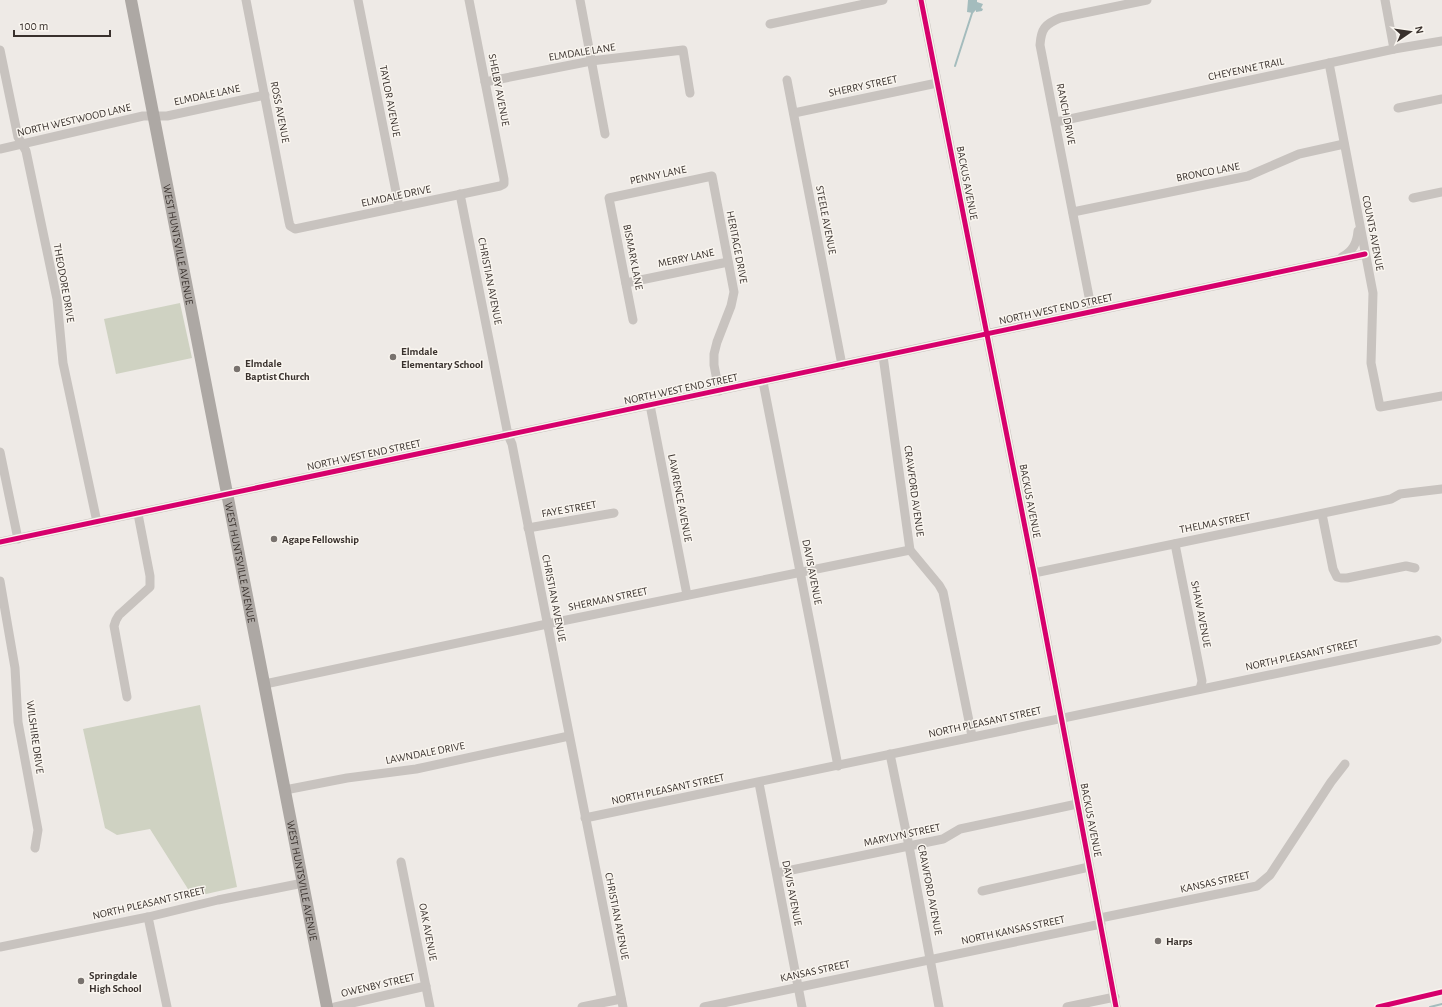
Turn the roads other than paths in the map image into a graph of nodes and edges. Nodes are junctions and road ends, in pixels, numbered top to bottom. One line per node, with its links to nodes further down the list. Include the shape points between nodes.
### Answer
1 (132, 0): 24 (main road, WEST HUNTSVILLE AVENUE)
2 (246, 0): 20 (street, ROSS AVENUE)
3 (358, 0): 36 (street, TAYLOR AVENUE)
4 (468, 0): 17 (street, SHELBY AVENUE)
5 (580, 0): 14 (street)
6 (883, 0): 10 (street)
7 (921, 0): 18 (street, BACKUS AVENUE)
8 (1147, 0): 25 (street, RANCH DRIVE, via 1060,18 1044,28 1040,36 1040,45)
9 (1385, 0): 13 (street)
10 (770, 24)
11 (1442, 40): 13 (street, CHEYENNE TRAIL)
12 (0, 50): 27 (street, THEODORE DRIVE, via 18,137)
13 (1394, 50): 15 (street, CHEYENNE TRAIL)
14 (591, 61): 17 (street, ELMDALE LANE); 19 (street, ELMDALE LANE, via 683,50); 26 (street)
15 (1329, 63): 25 (street, CHEYENNE TRAIL); 28 (street, COUNTS AVENUE)
16 (787, 80): 23 (street, STEELE AVENUE)
17 (485, 82): 31 (street, SHELBY AVENUE)
18 (937, 83): 23 (street, SHERRY STREET); 46 (street, BACKUS AVENUE)
19 (690, 93)
20 (265, 95): 24 (street, ELMDALE LANE, via 167,116); 39 (street, ROSS AVENUE, via 289,222)
21 (1442, 99): 22 (street)
22 (1398, 108)
23 (794, 114): 48 (street, STEELE AVENUE)
24 (154, 116): 27 (street, NORTH WESTWOOD LANE, via 143,116); 56 (main road, WEST HUNTSVILLE AVENUE)
25 (1056, 122): 37 (street, RANCH DRIVE)
26 (605, 134)
27 (22, 144): 29 (street, NORTH WESTWOOD LANE); 60 (street, THEODORE DRIVE, via 26,151 57,299 63,363)
28 (1344, 144): 37 (street, BRONCO LANE, via 1299,154 1248,176); 38 (street, COUNTS AVENUE)
29 (0, 149)
30 (712, 176): 34 (street, PENNY LANE); 42 (street, HERITAGE DRIVE)
31 (504, 184): 33 (street, ELMDALE DRIVE)
32 (1442, 192): 35 (street)
33 (460, 194): 36 (street, ELMDALE DRIVE); 53 (street, CHRISTIAN AVENUE)
34 (609, 198): 43 (street, BISMARK LANE)
35 (1413, 198)
36 (399, 207): 39 (street, ELMDALE DRIVE, via 299,229)
37 (1073, 212): 44 (street, RANCH DRIVE)
38 (1359, 221): 40 (street, COUNTS AVENUE); 41 (street, via 1356,243 1348,254)
39 (293, 228)
40 (1365, 254): 41 (street, NORTH WEST END STREET); 51 (street, COUNTS AVENUE, via 1373,293 1371,363 1380,407)
41 (1338, 260): 44 (street, NORTH WEST END STREET)
42 (728, 262): 43 (street, MERRY LANE); 50 (street, HERITAGE DRIVE, via 734,292 714,354)
43 (626, 283): 45 (street, BISMARK LANE)
44 (1092, 312): 46 (street, NORTH WEST END STREET)
45 (633, 320)
46 (987, 334): 47 (street, NORTH WEST END STREET); 68 (street, BACKUS AVENUE)
47 (883, 356): 48 (street, NORTH WEST END STREET); 65 (street, CRAWFORD AVENUE)
48 (842, 365): 49 (street, NORTH WEST END STREET)
49 (763, 382): 50 (street, NORTH WEST END STREET); 67 (street, DAVIS AVENUE)
50 (719, 391): 52 (street, NORTH WEST END STREET)
51 (1442, 396)
52 (650, 405): 53 (street, NORTH WEST END STREET); 70 (street, LAWRENCE AVENUE)
53 (508, 435): 56 (street, NORTH WEST END STREET); 61 (street, CHRISTIAN AVENUE, via 512,444)
54 (0, 452): 62 (street)
55 (1442, 489): 59 (street, THELMA STREET, via 1400,494 1391,499)
56 (228, 494): 58 (street, NORTH WEST END STREET); 73 (main road, WEST HUNTSVILLE AVENUE)
57 (614, 513): 61 (street, FAYE STREET)
58 (138, 514): 60 (street, NORTH WEST END STREET); 75 (street, via 150,587 119,615 114,626)
59 (1322, 514): 64 (street, THELMA STREET); 66 (street, via 1333,569 1337,577 1346,578 1406,566)
60 (96, 522): 62 (street, NORTH WEST END STREET)
61 (528, 528): 71 (street, CHRISTIAN AVENUE)
62 (18, 538): 63 (street, NORTH WEST END STREET)
63 (0, 542)
64 (1175, 544): 68 (street, THELMA STREET); 74 (street, SHAW AVENUE, via 1202,680)
65 (910, 550): 67 (street, SHERMAN STREET); 78 (street, CRAWFORD AVENUE, via 943,592)
66 (1415, 568)
67 (800, 572): 70 (street, SHERMAN STREET); 81 (street, DAVIS AVENUE)
68 (1034, 573): 76 (street, BACKUS AVENUE)
69 (0, 581): 87 (street, WILSHIRE DRIVE, via 14,662 18,722 38,830)
70 (687, 595): 71 (street, SHERMAN STREET)
71 (547, 624): 73 (street, SHERMAN STREET); 77 (street, CHRISTIAN AVENUE)
72 (1437, 640): 74 (street, NORTH PLEASANT STREET)
73 (265, 684): 83 (main road, WEST HUNTSVILLE AVENUE)
74 (1200, 689): 76 (street, NORTH PLEASANT STREET)
75 (127, 697)
76 (1062, 718): 78 (street, NORTH PLEASANT STREET); 84 (street, BACKUS AVENUE)
77 (570, 736): 83 (street, LAWNDALE DRIVE, via 416,769 347,778); 85 (street, CHRISTIAN AVENUE)
78 (972, 736): 79 (street, NORTH PLEASANT STREET)
79 (890, 754): 81 (street, NORTH PLEASANT STREET); 86 (street, CRAWFORD AVENUE)
80 (1345, 764): 94 (street, KANSAS STREET, via 1270,875 1257,886)
81 (838, 766): 82 (street, NORTH PLEASANT STREET)
82 (759, 783): 85 (street, NORTH PLEASANT STREET); 90 (street, DAVIS AVENUE)
83 (285, 790): 91 (main road, WEST HUNTSVILLE AVENUE)
84 (1077, 804): 86 (street, MARYLYN STREET, via 960,829 943,839); 89 (street, BACKUS AVENUE)
85 (585, 818): 100 (street, CHRISTIAN AVENUE)
86 (909, 846): 90 (street, MARYLYN STREET); 96 (street, CRAWFORD AVENUE)
87 (35, 848)
88 (401, 862): 97 (street, OAK AVENUE)
89 (1089, 867): 92 (street, BACKUS AVENUE); 94 (street, BACKUS AVENUE)
90 (777, 873): 98 (street, DAVIS AVENUE)
91 (303, 883): 93 (street, NORTH PLEASANT STREET); 102 (main road, WEST HUNTSVILLE AVENUE)
92 (982, 890)
93 (148, 917): 95 (street, NORTH PLEASANT STREET); 101 (street)
94 (1100, 921): 96 (street, NORTH KANSAS STREET); 99 (street, BACKUS AVENUE)
95 (0, 947)
96 (931, 960): 98 (street, KANSAS STREET); 108 (street, CRAWFORD AVENUE)
97 (426, 986): 103 (street, OWENBY STREET); 104 (street, OAK AVENUE)
98 (798, 987): 106 (street, KANSAS STREET); 107 (street, DAVIS AVENUE)
99 (1115, 997): 109 (street); 110 (street, BACKUS AVENUE)
100 (622, 1003): 105 (street)
101 (167, 1007)
102 (327, 1007)
103 (335, 1007)
104 (430, 1007)
105 (582, 1007)
106 (704, 1007)
107 (802, 1007)
108 (939, 1007)
109 (1067, 1007)
110 (1116, 1007)

